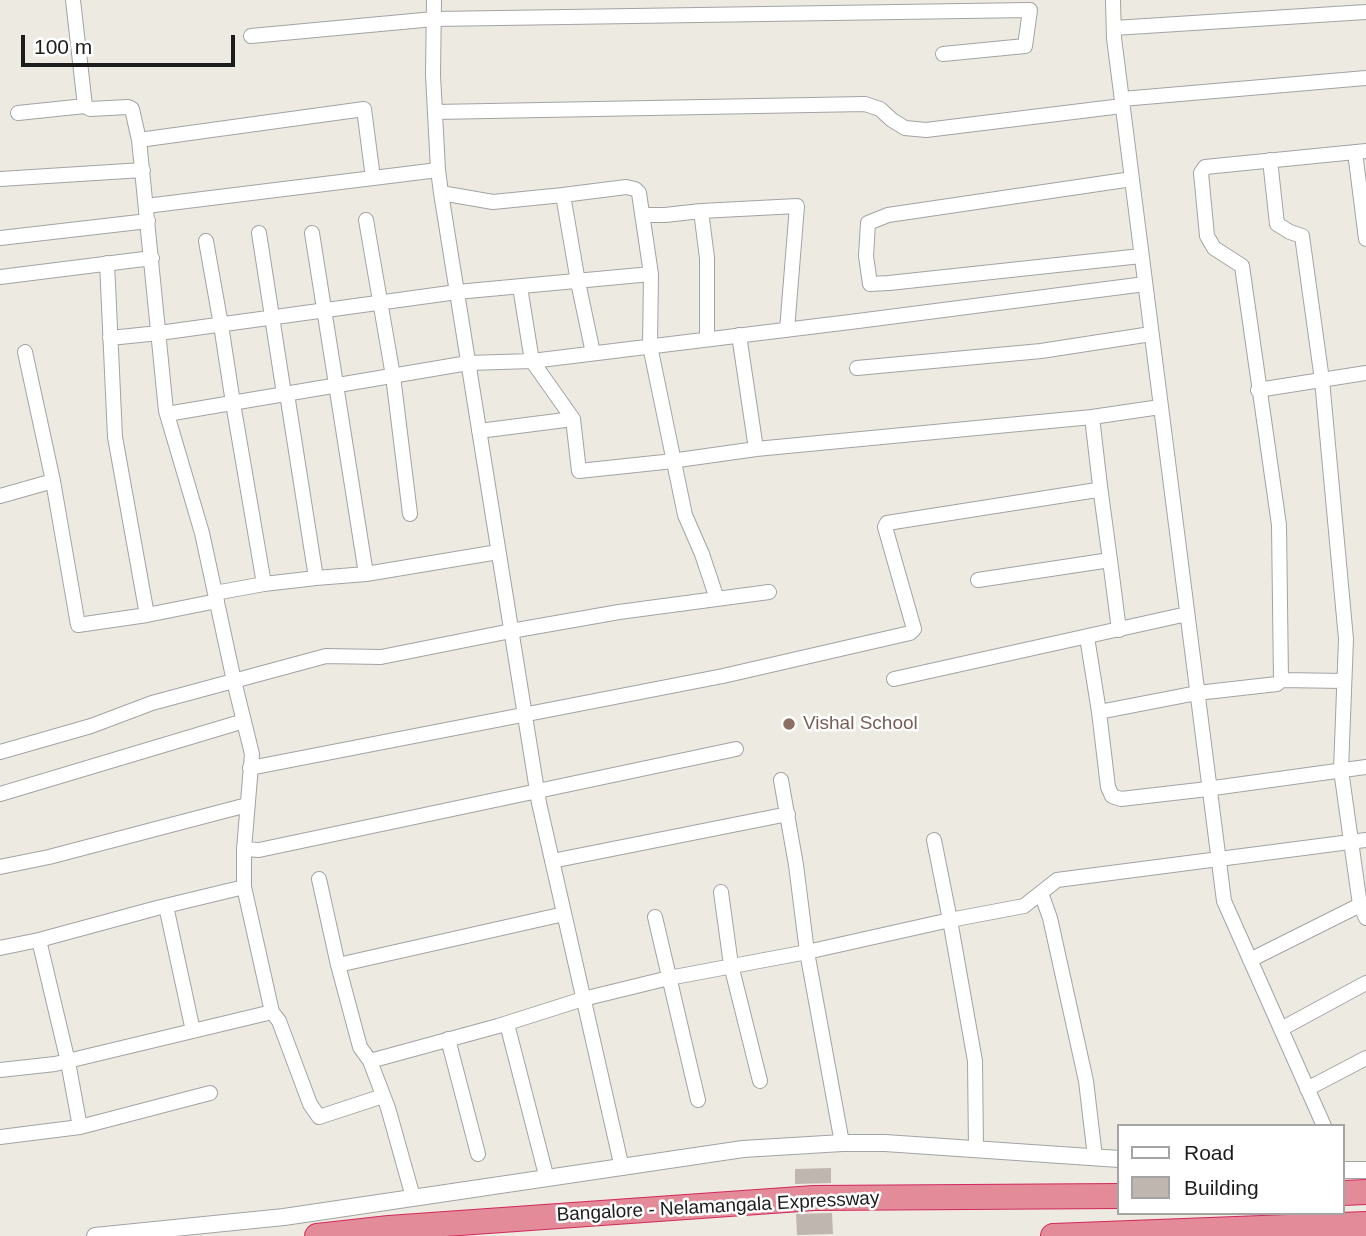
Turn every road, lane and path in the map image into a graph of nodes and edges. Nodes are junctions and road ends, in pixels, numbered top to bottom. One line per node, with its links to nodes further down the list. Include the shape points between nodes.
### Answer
1 (73, 0): 12 (street)
2 (434, 0): 6 (street)
3 (1113, 0): 7 (street)
4 (1030, 5): 6 (street); 9 (street, via 1025,46)
5 (1366, 12): 7 (street)
6 (434, 19): 8 (street); 13 (street)
7 (1114, 29): 11 (street)
8 (251, 36)
9 (943, 54)
10 (1366, 78): 11 (street)
11 (1122, 103): 13 (street, via 926,130 905,128 880,109 864,104); 22 (street)
12 (85, 106): 14 (street); 15 (street, via 132,109)
13 (435, 112): 19 (street)
14 (18, 113)
15 (139, 140): 18 (street); 20 (street, via 364,109)
16 (1360, 151): 17 (street); 29 (street)
17 (1270, 160): 63 (street, via 1278,224 1302,236); 65 (street, via 1205,167 1201,173 1207,236 1214,247 1242,266)
18 (143, 170): 21 (street); 25 (street)
19 (438, 170): 20 (street); 23 (street)
20 (373, 178): 25 (street)
21 (0, 179)
22 (1132, 179): 36 (street); 36 (street, via 888,215 868,223 866,256 870,284 889,284)
23 (441, 193): 24 (street, via 493,202); 44 (street)
24 (563, 195): 27 (street, via 635,189); 41 (street)
25 (146, 206): 30 (street)
26 (701, 211): 27 (street); 49 (street, via 797,206); 54 (street, via 707,258)
27 (642, 215): 39 (street)
28 (366, 220): 45 (street)
29 (1365, 220): 34 (street)
30 (148, 222): 33 (street); 37 (street)
31 (259, 233): 47 (street)
32 (312, 233): 46 (street)
33 (0, 238)
34 (1366, 239)
35 (206, 242): 48 (street)
36 (1141, 256): 42 (street)
37 (152, 258): 38 (street); 50 (street)
38 (107, 264): 40 (street); 53 (street)
39 (651, 274): 41 (street); 55 (street)
40 (0, 277)
41 (578, 282): 43 (street); 57 (street)
42 (1145, 284): 49 (street); 51 (street)
43 (520, 287): 44 (street); 58 (street)
44 (457, 292): 45 (street); 59 (street)
45 (381, 303): 46 (street); 62 (street)
46 (324, 310): 47 (street); 64 (street)
47 (272, 317): 48 (street); 66 (street)
48 (221, 324): 50 (street); 67 (street)
49 (787, 330): 52 (street)
50 (159, 333): 53 (street); 69 (street)
51 (1151, 334): 60 (street, via 1041,351); 68 (street)
52 (739, 335): 54 (street); 73 (street)
53 (110, 338): 89 (street, via 114,438)
54 (707, 339): 55 (street)
55 (650, 346): 57 (street); 74 (street)
56 (25, 352): 75 (street)
57 (593, 353): 58 (street)
58 (532, 361): 59 (street); 71 (street)
59 (468, 363): 62 (street); 72 (street)
60 (857, 368)
61 (1366, 373): 63 (street)
62 (393, 376): 64 (street); 78 (street)
63 (1322, 380): 65 (street); 96 (street, via 1346,639)
64 (337, 385): 66 (street); 81 (street)
65 (1258, 390): 94 (street, via 1279,525)
66 (286, 394): 67 (street); 82 (street)
67 (233, 403): 69 (street); 84 (street)
68 (1160, 407): 70 (street); 88 (street)
69 (167, 414): 86 (street)
70 (1092, 417): 73 (street); 76 (street)
71 (573, 419): 72 (street); 74 (street, via 579,471)
72 (479, 431): 79 (street)
73 (756, 449): 74 (street)
74 (673, 461): 87 (street, via 685,514)
75 (53, 481): 77 (street); 89 (street, via 78,625)
76 (1100, 486): 80 (street); 99 (street, via 887,523 914,629 911,634 723,676)
77 (0, 496)
78 (410, 514)
79 (498, 552): 81 (street); 91 (street)
80 (1110, 560): 83 (street); 90 (street)
81 (366, 574): 82 (street)
82 (316, 578): 84 (street)
83 (978, 580)
84 (264, 584): 86 (street)
85 (769, 592): 87 (street)
86 (216, 597): 89 (street); 95 (street)
87 (717, 599): 91 (street)
88 (1187, 614): 90 (street); 97 (street)
89 (147, 615)
90 (1119, 630): 92 (street)
91 (511, 631): 95 (street, via 382,657 326,656); 99 (street)
92 (1087, 637): 93 (street); 98 (street)
93 (894, 679)
94 (1281, 680): 96 (street); 97 (street)
95 (234, 681): 100 (street); 102 (street)
96 (1345, 681): 105 (street)
97 (1197, 693): 98 (street); 107 (street)
98 (1099, 712): 107 (street, via 1112,796 1121,799)
99 (524, 713): 104 (street); 108 (street)
100 (244, 721): 104 (street); 109 (street)
101 (736, 748): 108 (street)
102 (0, 752)
103 (1366, 767): 105 (street)
104 (250, 768): 110 (street)
105 (1341, 770): 107 (street); 113 (street)
106 (781, 780): 111 (street)
107 (1209, 788): 115 (street)
108 (537, 790): 114 (street, via 259,850); 116 (street)
109 (0, 794)
110 (247, 805): 114 (street); 117 (street)
111 (788, 814): 116 (street); 129 (street)
112 (934, 840): 126 (street)
113 (1359, 841): 115 (street); 123 (street)
114 (244, 849): 119 (street)
115 (1218, 859): 121 (street, via 1057,880); 130 (street, via 1224,901)
116 (552, 861): 124 (street)
117 (0, 867)
118 (319, 879): 131 (street)
119 (244, 887): 122 (street); 136 (street)
120 (721, 892): 132 (street)
121 (1041, 893): 126 (street, via 1024,906); 156 (street, via 1086,1081)
122 (166, 906): 127 (street); 139 (street)
123 (1363, 912): 130 (street)
124 (564, 914): 131 (street); 135 (street)
125 (655, 917): 133 (street)
126 (950, 920): 129 (street); 154 (street, via 975,1061)
127 (39, 940): 128 (street); 143 (street)
128 (0, 948)
129 (807, 952): 132 (street); 153 (street)
130 (1250, 960): 138 (street)
131 (338, 965): 142 (street, via 360,1047)
132 (731, 965): 133 (street); 145 (street)
133 (669, 978): 135 (street); 149 (street)
134 (1366, 983): 138 (street)
135 (583, 999): 137 (street); 158 (street)
136 (272, 1012): 139 (street); 148 (street, via 319,1116)
137 (507, 1024): 140 (street); 161 (street)
138 (1281, 1030): 146 (street)
139 (193, 1031): 143 (street)
140 (448, 1040): 142 (street); 155 (street)
141 (1366, 1058): 146 (street)
142 (370, 1061): 148 (street)
143 (68, 1062): 144 (street); 151 (street)
144 (0, 1068)
145 (760, 1081)
146 (1307, 1089): 150 (street)
147 (210, 1093): 151 (street)
148 (383, 1096): 165 (street)
149 (698, 1100)
150 (1323, 1124)
151 (80, 1127): 152 (street)
152 (0, 1137)
153 (842, 1143): 154 (street); 158 (street, via 743,1149)
154 (976, 1149): 156 (street)
155 (478, 1154)
156 (1095, 1157): 157 (street)
157 (1118, 1159)
158 (622, 1168): 161 (street)
159 (1345, 1170): 160 (street)
160 (1366, 1170)
161 (547, 1179): 165 (street)
162 (1366, 1192): 163 (highway)
163 (1345, 1193)
164 (1118, 1196): 168 (highway, Bangalore - Nelamangala Expressway, via 814,1198)
165 (413, 1197): 167 (street, via 284,1217)
166 (1366, 1224): 169 (highway)
167 (95, 1236)
168 (317, 1236)
169 (1053, 1236)

